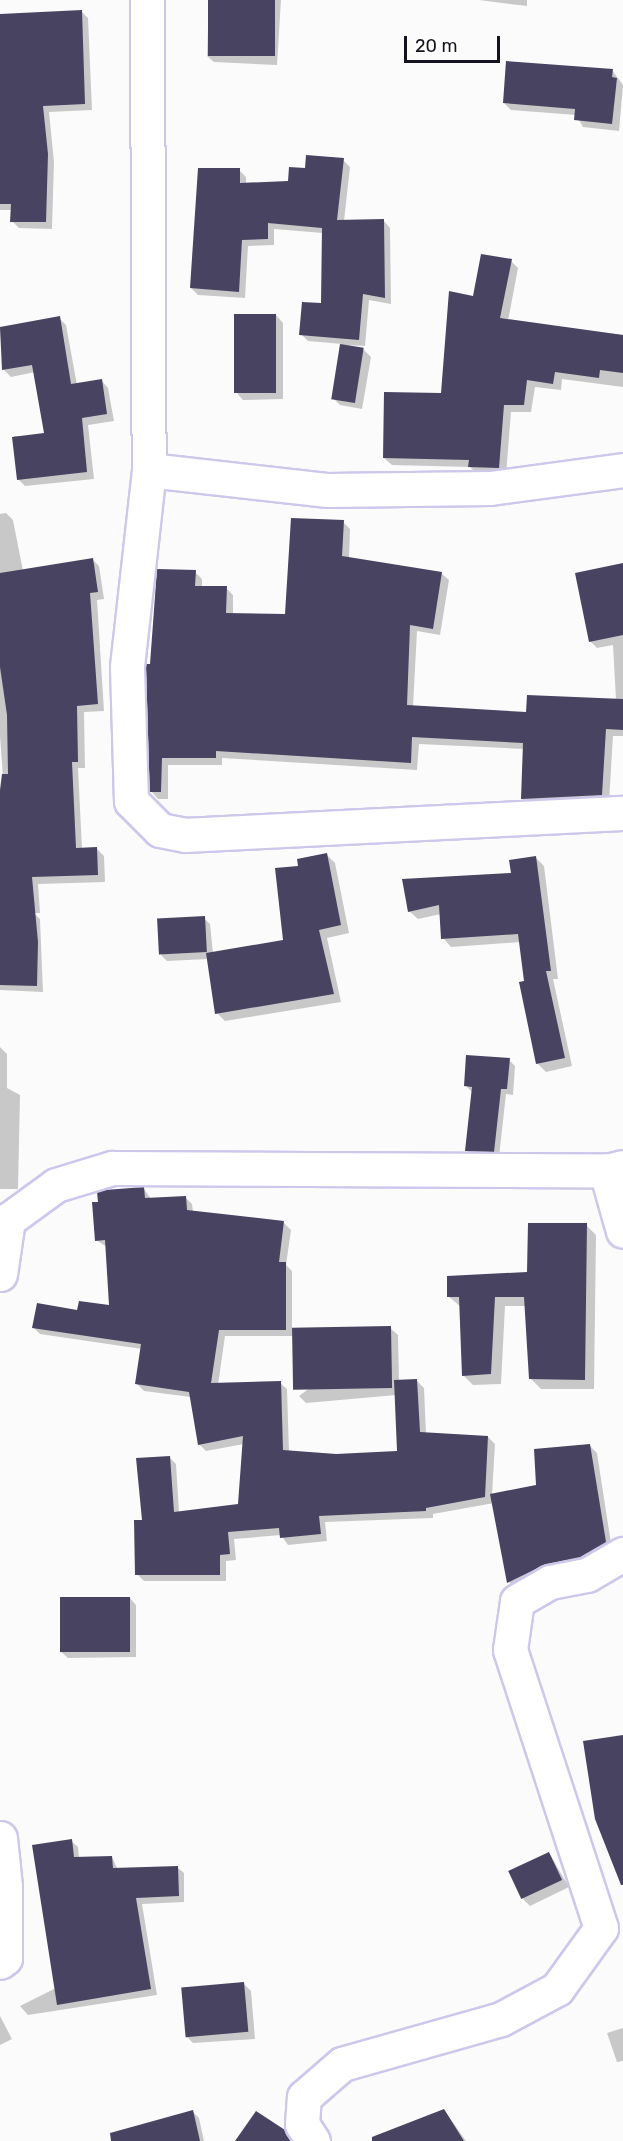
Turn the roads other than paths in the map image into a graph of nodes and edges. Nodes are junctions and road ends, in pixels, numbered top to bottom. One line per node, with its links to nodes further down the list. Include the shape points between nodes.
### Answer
1 (147, 0): 2 (street)
2 (149, 470): 3 (street, via 328,490 490,488); 4 (street, via 127,667 130,801 160,830 186,836)
3 (623, 470)
4 (623, 813)
5 (615, 1169): 6 (street); 7 (street, via 112,1168 56,1185 9,1220)
6 (623, 1230)
7 (0, 1274)
8 (623, 1554): 11 (street, via 587,1575 550,1582 517,1601 510,1650 601,1928 557,1989 501,2019 342,2064 304,2097 302,2124)
9 (0, 1838): 10 (street, via 5,1958)
10 (0, 1962)
11 (313, 2141)

